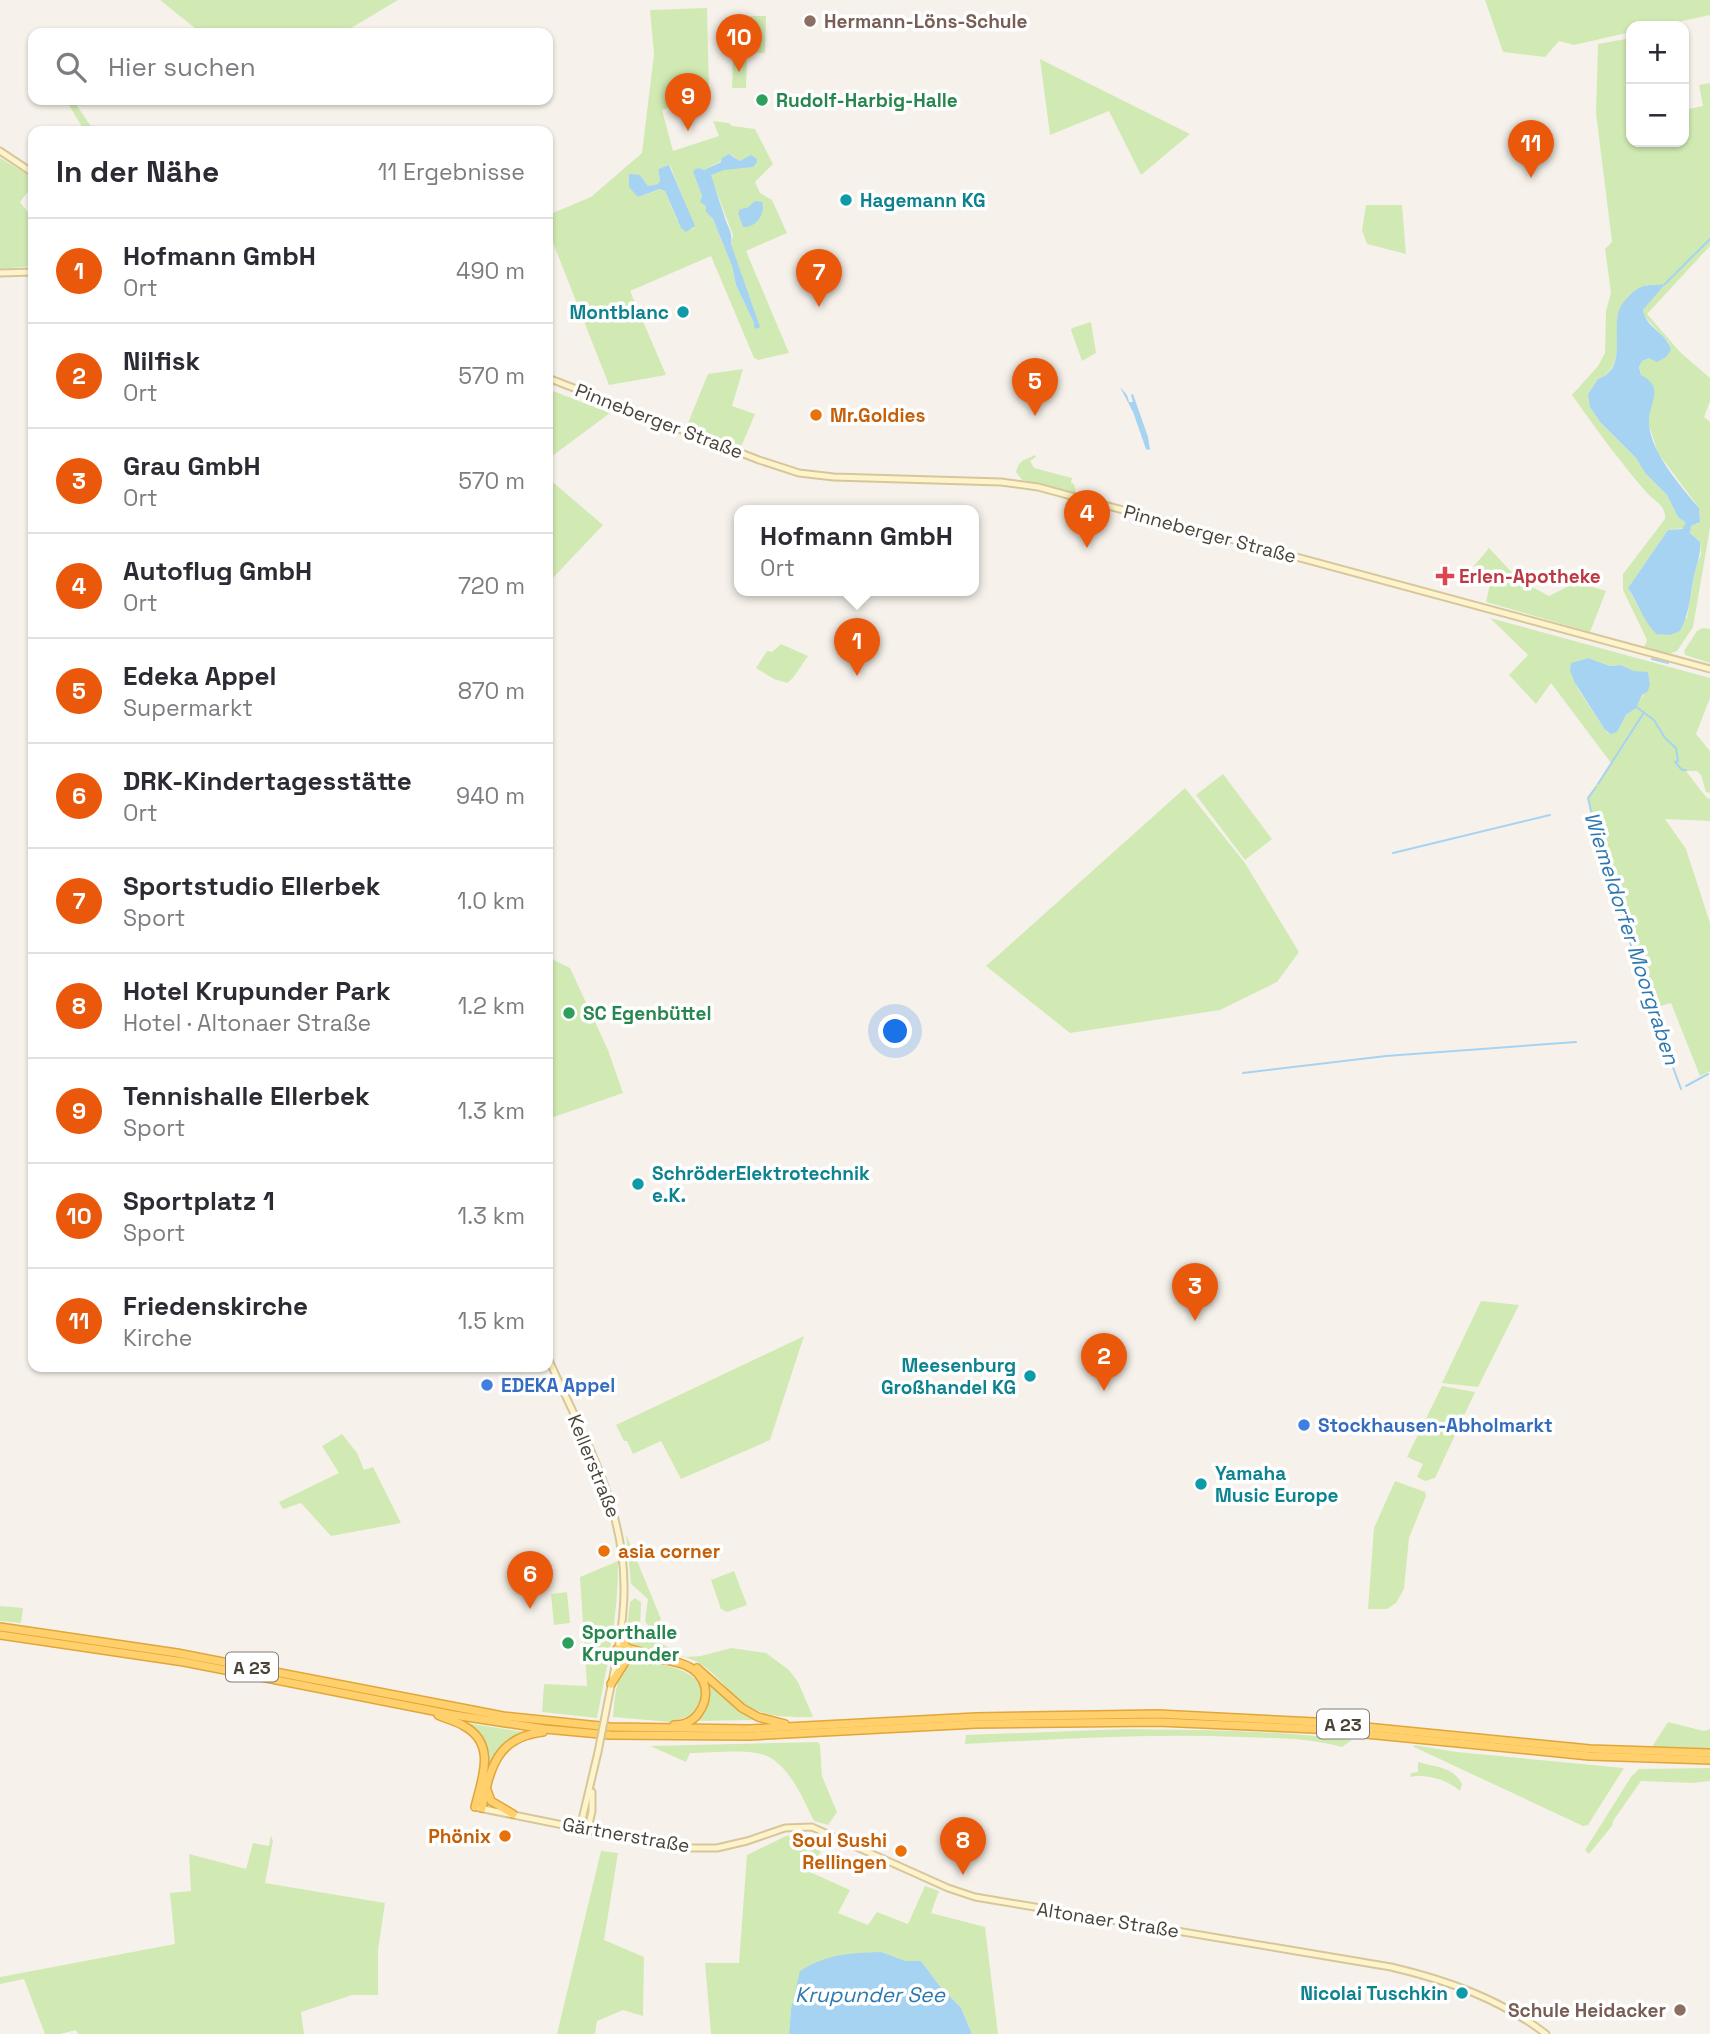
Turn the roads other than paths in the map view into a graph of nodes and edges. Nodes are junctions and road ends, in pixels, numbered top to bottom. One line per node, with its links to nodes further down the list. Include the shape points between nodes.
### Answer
1 (0, 151): 2 (main road)
2 (28, 170)
3 (28, 272): 4 (main road)
4 (0, 273)
5 (553, 380): 6 (main road, Pinneberger Straße, via 799,472 1038,487)
6 (1710, 669)
7 (553, 1369): 10 (main road, Kellerstraße, via 601,1473 619,1528 624,1574)
8 (0, 1627): 17 (highway, A 23, via 177,1653 491,1714)
9 (0, 1635): 15 (highway, A 23, via 184,1662)
10 (620, 1637): 11 (highway); 12 (main road, Kellerstraße)
11 (627, 1648): 12 (highway); 16 (highway, via 695,1666 750,1713)
12 (617, 1650): 13 (highway); 14 (main road, Kellerstraße)
13 (633, 1656): 14 (highway); 17 (highway, via 688,1667 702,1680 705,1699 700,1712 683,1725)
14 (611, 1684): 22 (main road, Kellerstraße, bridge)
15 (428, 1711): 18 (highway, A 23); 23 (highway, via 463,1725 483,1746 486,1755)
16 (796, 1726): 17 (highway, A 23); 19 (highway, A 23, via 1041,1715 1197,1715 1315,1721 1590,1749)
17 (628, 1728)
18 (562, 1731): 20 (highway, A 23, via 726,1737 1158,1722 1315,1729 1589,1756); 21 (highway, via 533,1733 511,1743 494,1762)
19 (1710, 1753)
20 (1710, 1760)
21 (487, 1782): 23 (highway); 24 (highway, via 491,1801)
22 (592, 1785): 25 (main road, Kellerstraße); 26 (main road, Kellerstraße)
23 (479, 1807): 24 (main road, Gärtnerstraße)
24 (513, 1814): 25 (main road, Gärtnerstraße)
25 (580, 1828): 26 (main road, Gärtnerstraße)
26 (588, 1829): 27 (main road, Gärtnerstraße, via 693,1849 734,1844)
27 (775, 1831): 28 (main road, Altonaer Straße, via 812,1827 948,1888 994,1902 1391,1967 1451,1983 1508,2009)
28 (1546, 2034)

